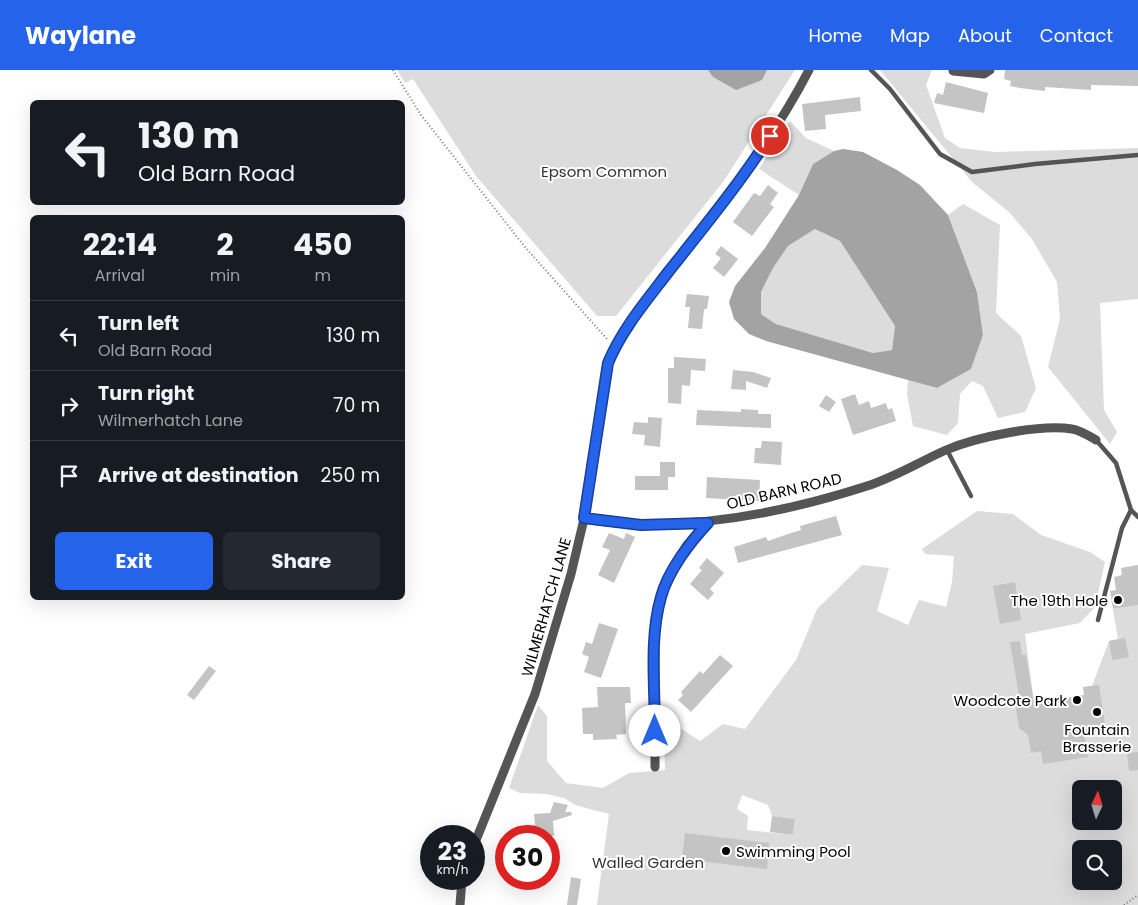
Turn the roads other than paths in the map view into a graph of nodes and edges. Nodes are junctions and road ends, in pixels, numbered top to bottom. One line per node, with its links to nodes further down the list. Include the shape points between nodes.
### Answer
1 (809, 70): 11 (street, WILMERHATCH LANE, via 751,165 634,317 614,349 608,363)
2 (871, 70): 5 (lane, via 890,89 940,154 972,172)
3 (990, 70): 4 (street, via 984,74)
4 (953, 71)
5 (1138, 155)
6 (1096, 440): 7 (street, via 1073,429 1041,430 990,436); 9 (lane, via 1116,463)
7 (946, 450): 8 (lane); 12 (street, OLD BARN ROAD, via 906,472 867,486)
8 (971, 496)
9 (1131, 510): 10 (lane); 13 (lane, via 1122,528)
10 (1138, 517)
11 (584, 518): 12 (street, OLD BARN ROAD, via 641,525); 15 (street, WILMERHATCH LANE, via 572,574 535,694)
12 (708, 523): 14 (street, via 687,544 661,595 654,630)
13 (1098, 620)
14 (655, 767)
15 (482, 825)
16 (461, 890): 17 (street)
17 (460, 905)

